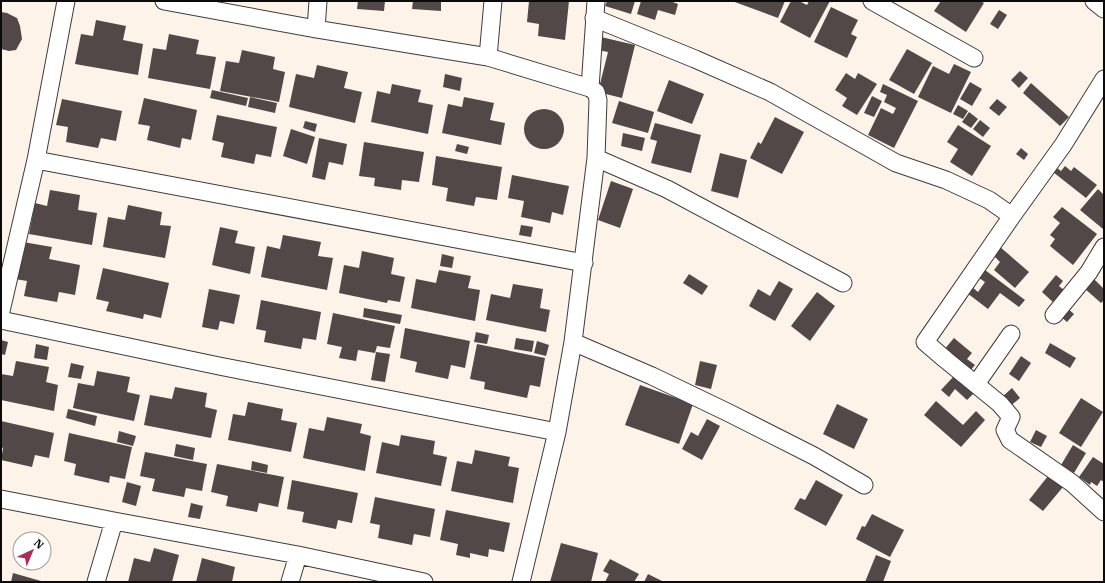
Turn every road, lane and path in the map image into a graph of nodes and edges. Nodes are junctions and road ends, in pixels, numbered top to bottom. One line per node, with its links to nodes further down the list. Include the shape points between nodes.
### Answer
1 (66, 1): 16 (street)
2 (164, 1): 10 (street)
3 (318, 1): 10 (street)
4 (493, 1): 11 (street)
5 (596, 1): 9 (street)
6 (872, 1): 12 (street)
7 (1094, 1): 8 (street)
8 (1104, 9)
9 (594, 18): 14 (street); 17 (street, via 770,92 896,163 946,180 989,200)
10 (316, 28): 11 (street)
11 (488, 57): 14 (street)
12 (974, 58)
13 (1104, 79): 17 (street, via 1063,145)
14 (590, 88): 15 (street, via 596,92 598,100)
15 (596, 158): 19 (street); 20 (street, via 667,189)
16 (36, 160): 19 (street); 21 (street)
17 (1012, 216): 26 (street, via 925,342)
18 (1104, 247): 22 (street, via 1089,272)
19 (584, 263): 25 (street)
20 (843, 283)
21 (1, 311)
22 (1054, 315)
23 (1, 320): 27 (street, via 219,366)
24 (1011, 334): 26 (street)
25 (573, 342): 27 (street); 28 (street, via 729,413 814,456)
26 (976, 384): 30 (street, via 1011,417 1004,430 1010,440 1072,483)
27 (557, 432): 36 (street)
28 (864, 485)
29 (1, 499): 31 (street)
30 (1104, 512)
31 (114, 521): 32 (street); 33 (street)
32 (298, 555): 34 (street); 35 (street)
33 (96, 582)
34 (290, 582)
35 (424, 582)
36 (520, 582)

